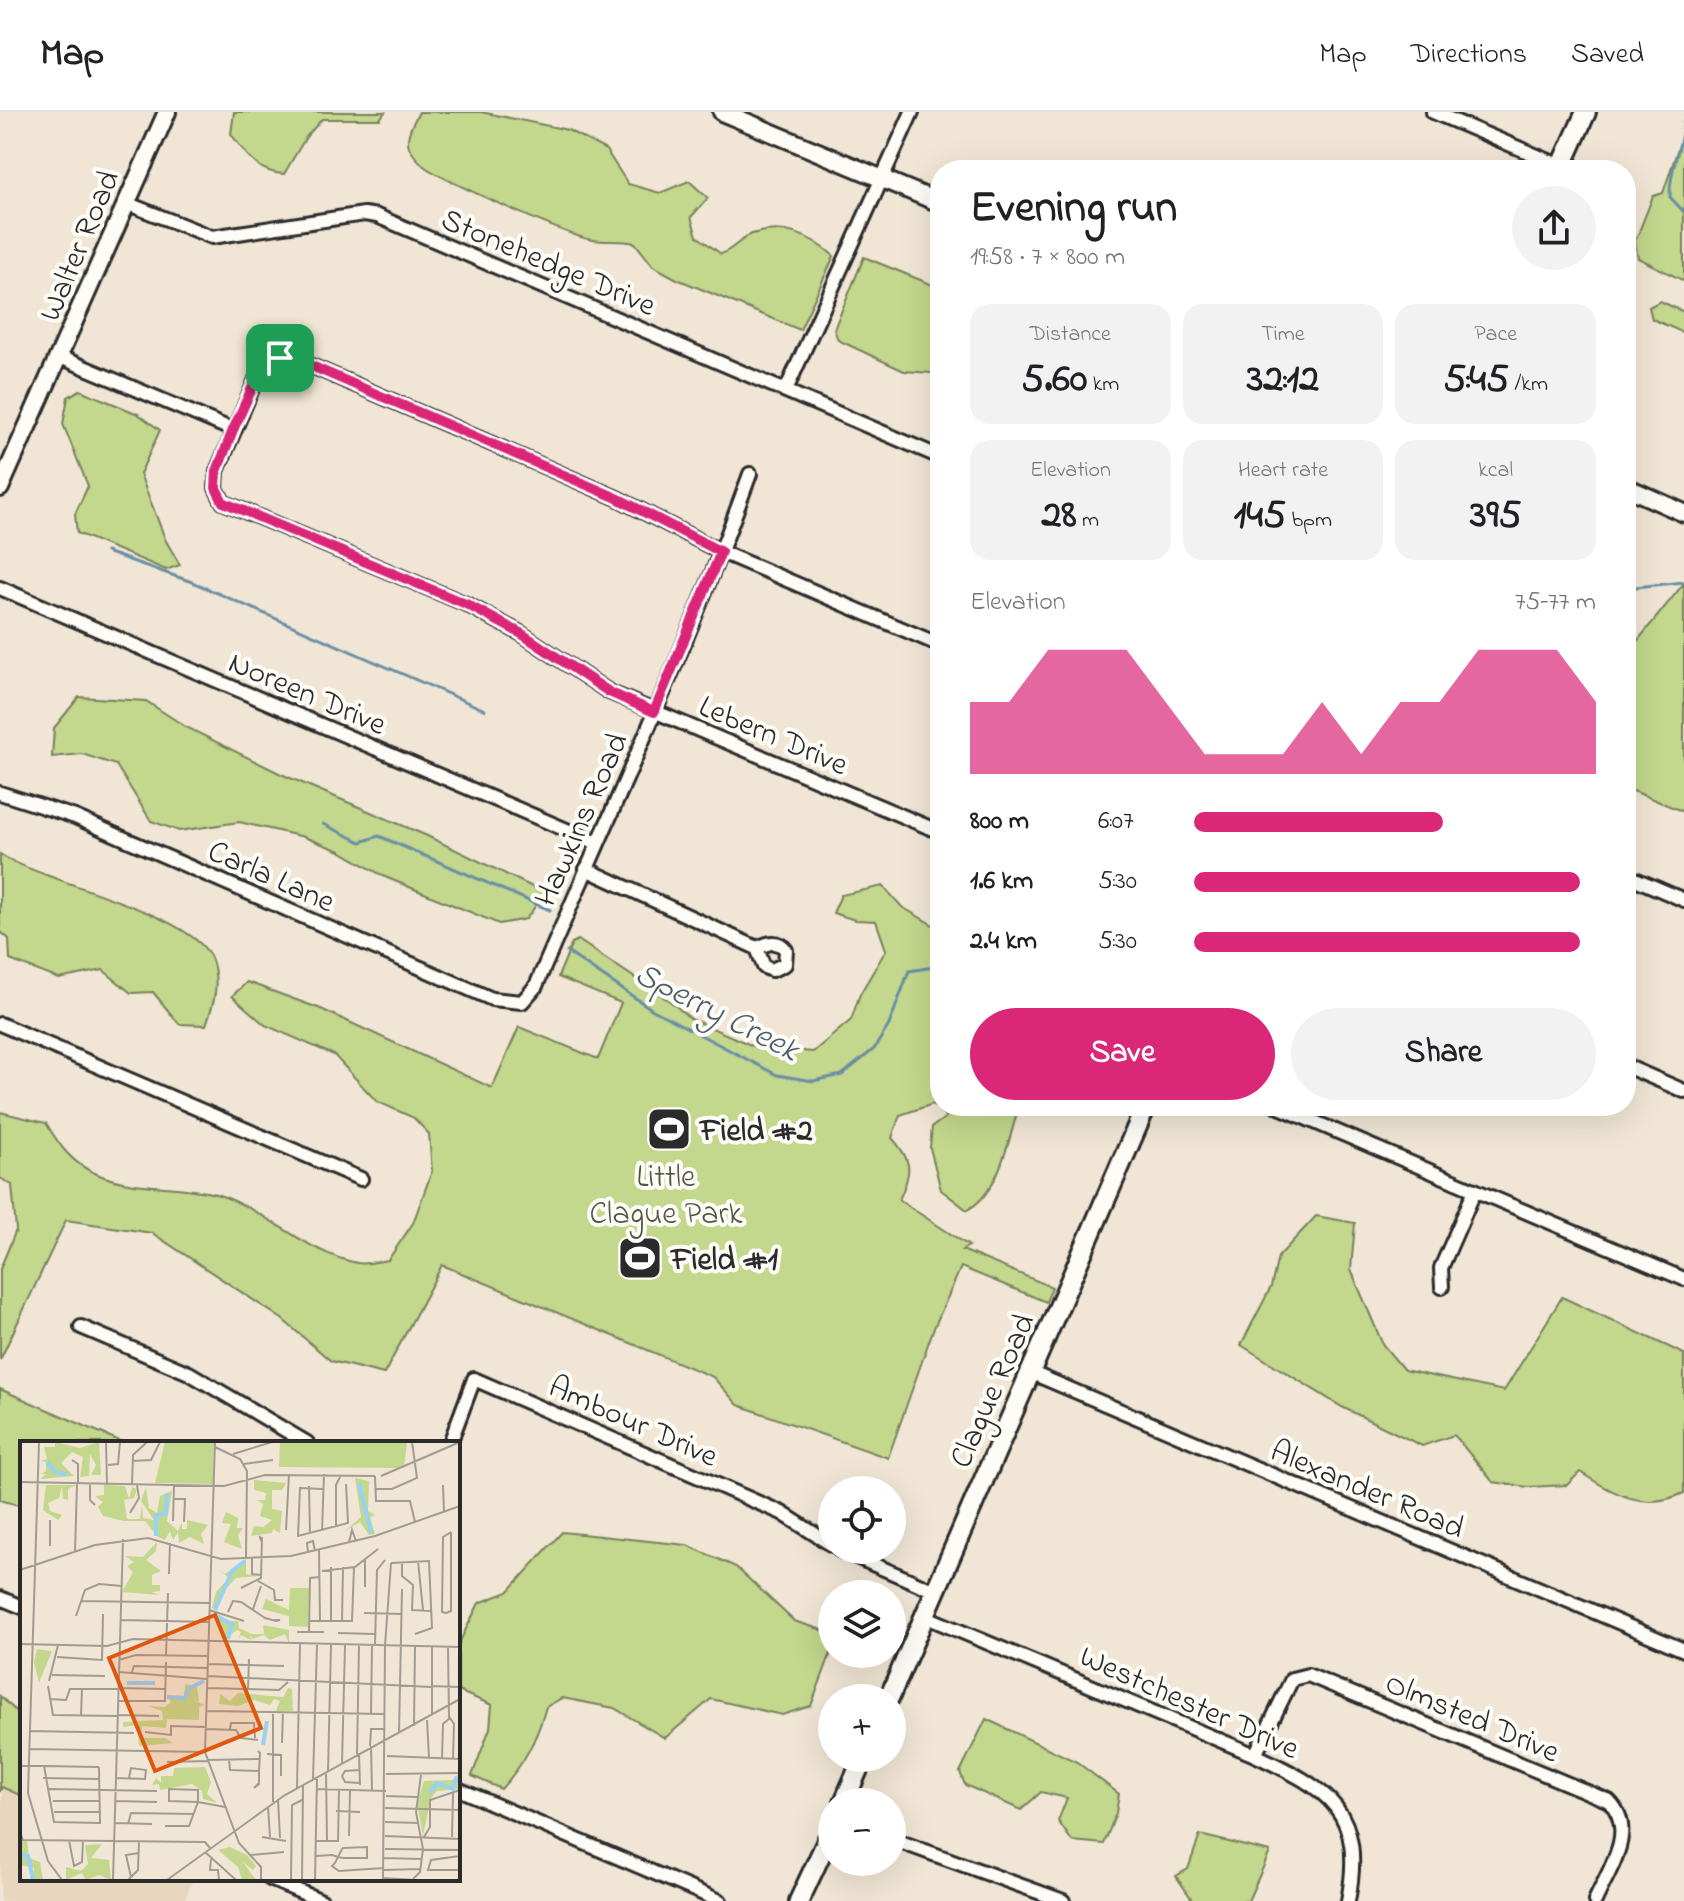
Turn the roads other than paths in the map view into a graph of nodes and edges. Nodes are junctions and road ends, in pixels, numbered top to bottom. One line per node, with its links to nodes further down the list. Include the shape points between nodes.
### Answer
1 (167, 112): 10 (street, Walter Road)
2 (722, 112): 8 (street)
3 (912, 112): 8 (street)
4 (1433, 112): 6 (street)
5 (1586, 112): 7 (main road)
6 (1542, 160)
7 (1564, 160)
8 (881, 178): 9 (street); 12 (street)
9 (930, 199)
10 (126, 203): 11 (street, Walter Road); 12 (street, Stonehedge Drive, via 212,237 377,216)
11 (60, 357): 13 (street); 16 (street, Walter Road)
12 (786, 390): 14 (street, Stonehedge Drive)
13 (233, 430): 19 (street, via 258,375 269,364 293,358 617,498); 22 (street, Lebern Drive, via 217,471 216,488 223,502 466,604 609,692)
14 (930, 453)
15 (750, 474): 19 (street, Hawkins Road)
16 (0, 488)
17 (1636, 491): 18 (street)
18 (1684, 513)
19 (721, 552): 21 (street); 22 (street, Hawkins Road)
20 (0, 588): 25 (street, Noreen Drive)
21 (930, 641)
22 (654, 712): 24 (street, Lebern Drive); 25 (street, Hawkins Road)
23 (0, 793): 30 (street, Carla Lane, via 75,817 492,999)
24 (930, 828)
25 (597, 843): 26 (street, Hawkins Road)
26 (586, 869): 29 (street); 30 (street, Hawkins Road, via 536,986)
27 (1636, 879): 28 (street)
28 (1684, 900)
29 (757, 948)
30 (522, 1002)
31 (0, 1024): 36 (street)
32 (1636, 1070): 33 (street)
33 (1684, 1091)
34 (1142, 1116): 41 (main road, Clague Road)
35 (1301, 1116): 37 (street)
36 (361, 1179)
37 (1475, 1190): 38 (street); 39 (street, via 1441,1268)
38 (1684, 1279)
39 (1442, 1287)
40 (81, 1327): 42 (street, via 189,1373)
41 (1032, 1373): 46 (main road, Clague Road); 50 (street, Alexander Road)
42 (304, 1441)
43 (451, 1441): 44 (street, Ambour Drive, via 474,1379 782,1513)
44 (818, 1536)
45 (872, 1564): 46 (street)
46 (935, 1591): 49 (main road, Clague Road)
47 (0, 1598): 48 (street)
48 (20, 1606)
49 (924, 1616): 51 (main road, Clague Road); 52 (street, Westchester Drive)
50 (1684, 1650)
51 (895, 1684)
52 (1255, 1755): 61 (street, Westchester Drive, via 1331,1798 1347,1827 1355,1866); 62 (street, Olmsted Drive, via 1292,1679 1308,1675 1609,1801 1622,1813 1624,1833)
53 (460, 1790): 58 (street)
54 (906, 1844): 60 (street)
55 (818, 1860): 59 (main road)
56 (275, 1881): 57 (street)
57 (322, 1901)
58 (720, 1901)
59 (799, 1901)
60 (1063, 1901)
61 (1348, 1901)
62 (1595, 1901)

